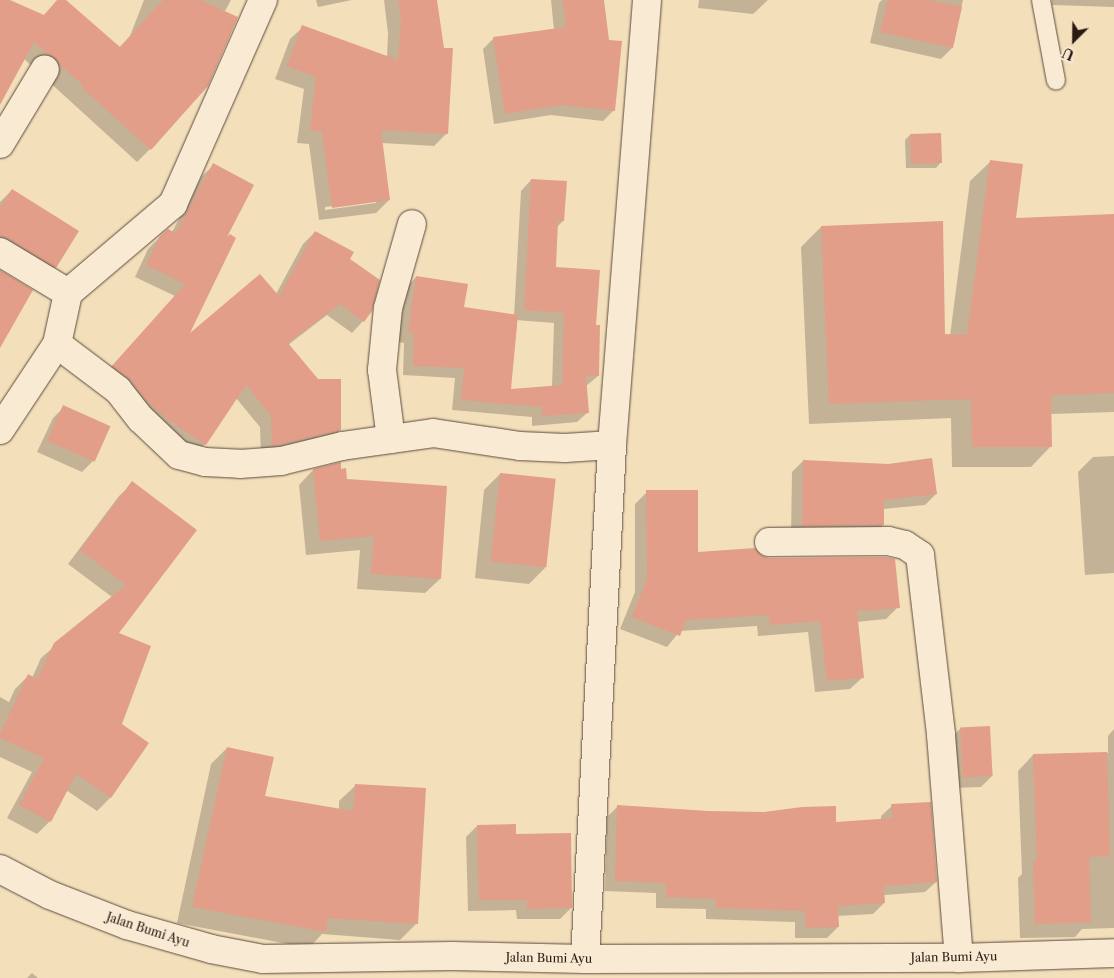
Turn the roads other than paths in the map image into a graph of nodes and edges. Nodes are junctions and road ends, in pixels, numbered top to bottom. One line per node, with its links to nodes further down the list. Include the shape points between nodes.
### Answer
1 (263, 0): 9 (street, via 173,204)
2 (647, 0): 13 (street)
3 (1041, 0): 5 (lane)
4 (45, 69): 6 (street)
5 (1056, 81)
6 (0, 144)
7 (412, 224): 12 (street, via 388,308 382,370)
8 (0, 252): 9 (street)
9 (68, 293): 10 (street)
10 (58, 344): 11 (street); 12 (street, via 118,390 141,419 179,455 205,462 281,462 342,446)
11 (0, 430)
12 (391, 439): 13 (street, via 433,434 520,446)
13 (612, 445): 18 (street)
14 (769, 542): 17 (street, via 888,541 906,545 920,555 941,735)
15 (0, 869): 19 (street, Jalan Bumi Ayu, via 50,895 127,925 211,949 263,959)
16 (1114, 953): 17 (street, Jalan Bumi Ayu)
17 (959, 958): 18 (street, Jalan Bumi Ayu)
18 (585, 959): 19 (street, Jalan Bumi Ayu)
19 (452, 967)

